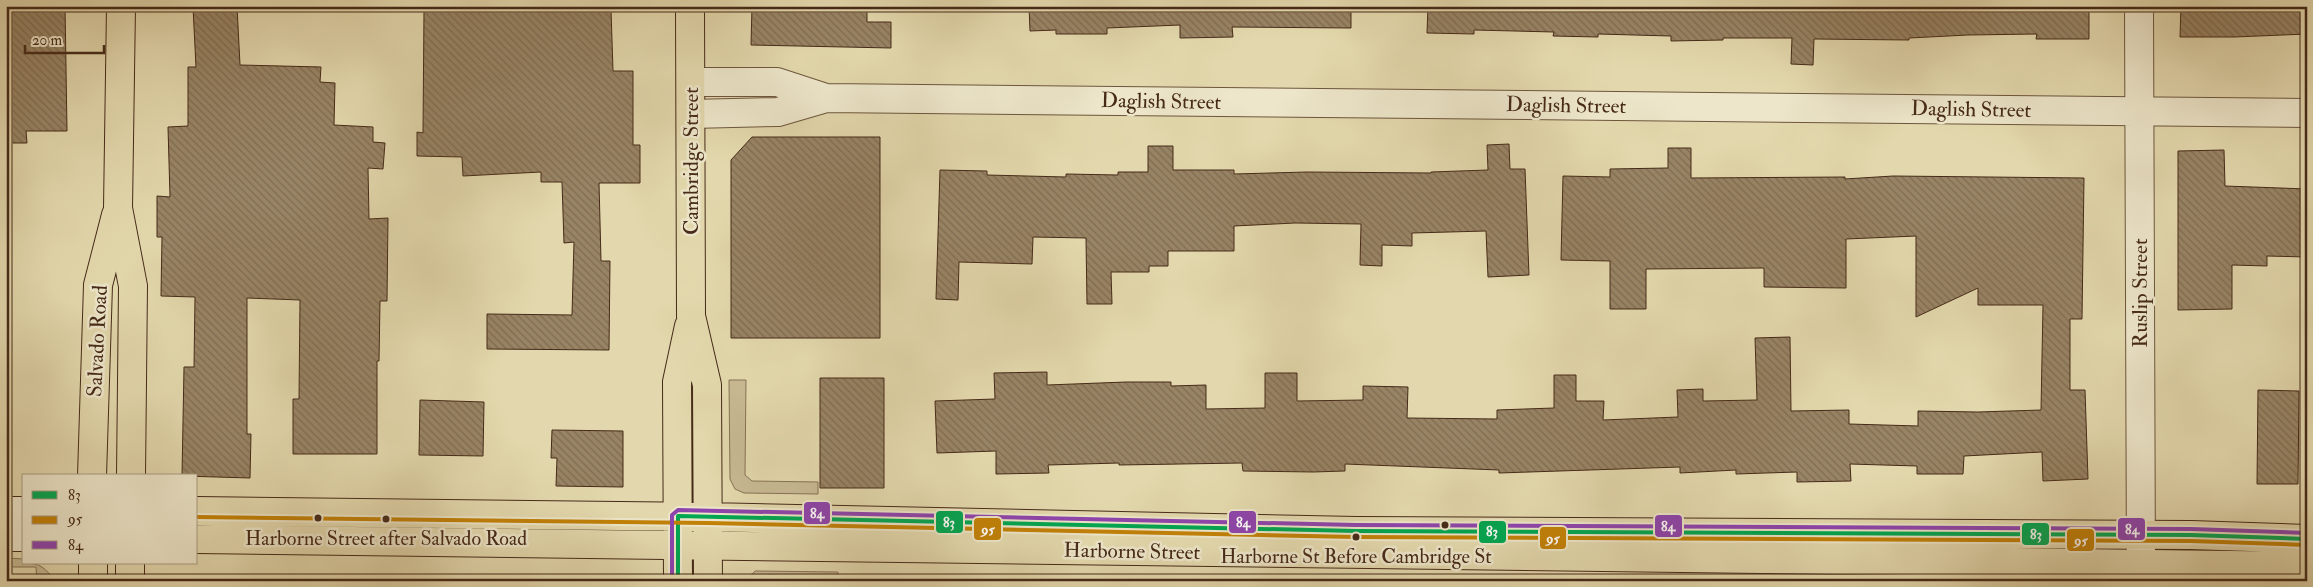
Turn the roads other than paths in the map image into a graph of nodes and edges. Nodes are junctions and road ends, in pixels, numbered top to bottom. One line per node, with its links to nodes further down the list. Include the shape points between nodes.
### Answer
1 (121, 6): 9 (main road, Salvado Road)
2 (690, 6): 4 (main road, Cambridge Street)
3 (2139, 6): 6 (street, Ruslip Street)
4 (691, 82): 5 (street, Daglish Street, via 777,82); 8 (main road, Cambridge Street)
5 (826, 98): 6 (street, Daglish Street); 8 (street, Daglish Street, via 778,112)
6 (2140, 112): 7 (street, Daglish Street); 18 (street, Ruslip Street)
7 (2307, 113)
8 (691, 114): 10 (main road, Cambridge Street)
9 (118, 208): 11 (main road, Salvado Road, via 98,285); 12 (main road, Salvado Road, via 132,286)
10 (692, 316): 16 (main road, Cambridge Street, via 677,382); 17 (main road, Cambridge Street, via 707,385)
11 (92, 474)
12 (131, 474)
13 (6, 511): 14 (street)
14 (22, 511)
15 (198, 511): 16 (main road, Harborne Street)
16 (678, 516): 17 (main road, Harborne Street); 23 (main road, Cambridge Street)
17 (708, 516): 18 (main road, Harborne Street, via 1356,531); 24 (main road, Cambridge Street)
18 (2141, 536): 21 (main road, Harborne Street); 28 (street, Ruslip Street)
19 (6, 537): 20 (street)
20 (22, 537)
21 (2307, 539)
22 (198, 540): 23 (main road, Harborne Street)
23 (678, 545): 24 (main road, Harborne Street); 31 (main road, Cambridge Street)
24 (708, 546): 28 (main road, Harborne Street); 32 (main road, Cambridge Street)
25 (93, 564): 29 (main road)
26 (130, 564): 30 (main road)
27 (2307, 566): 28 (main road, Harborne Street)
28 (2141, 572)
29 (93, 581)
30 (130, 581)
31 (678, 581)
32 (708, 581)

